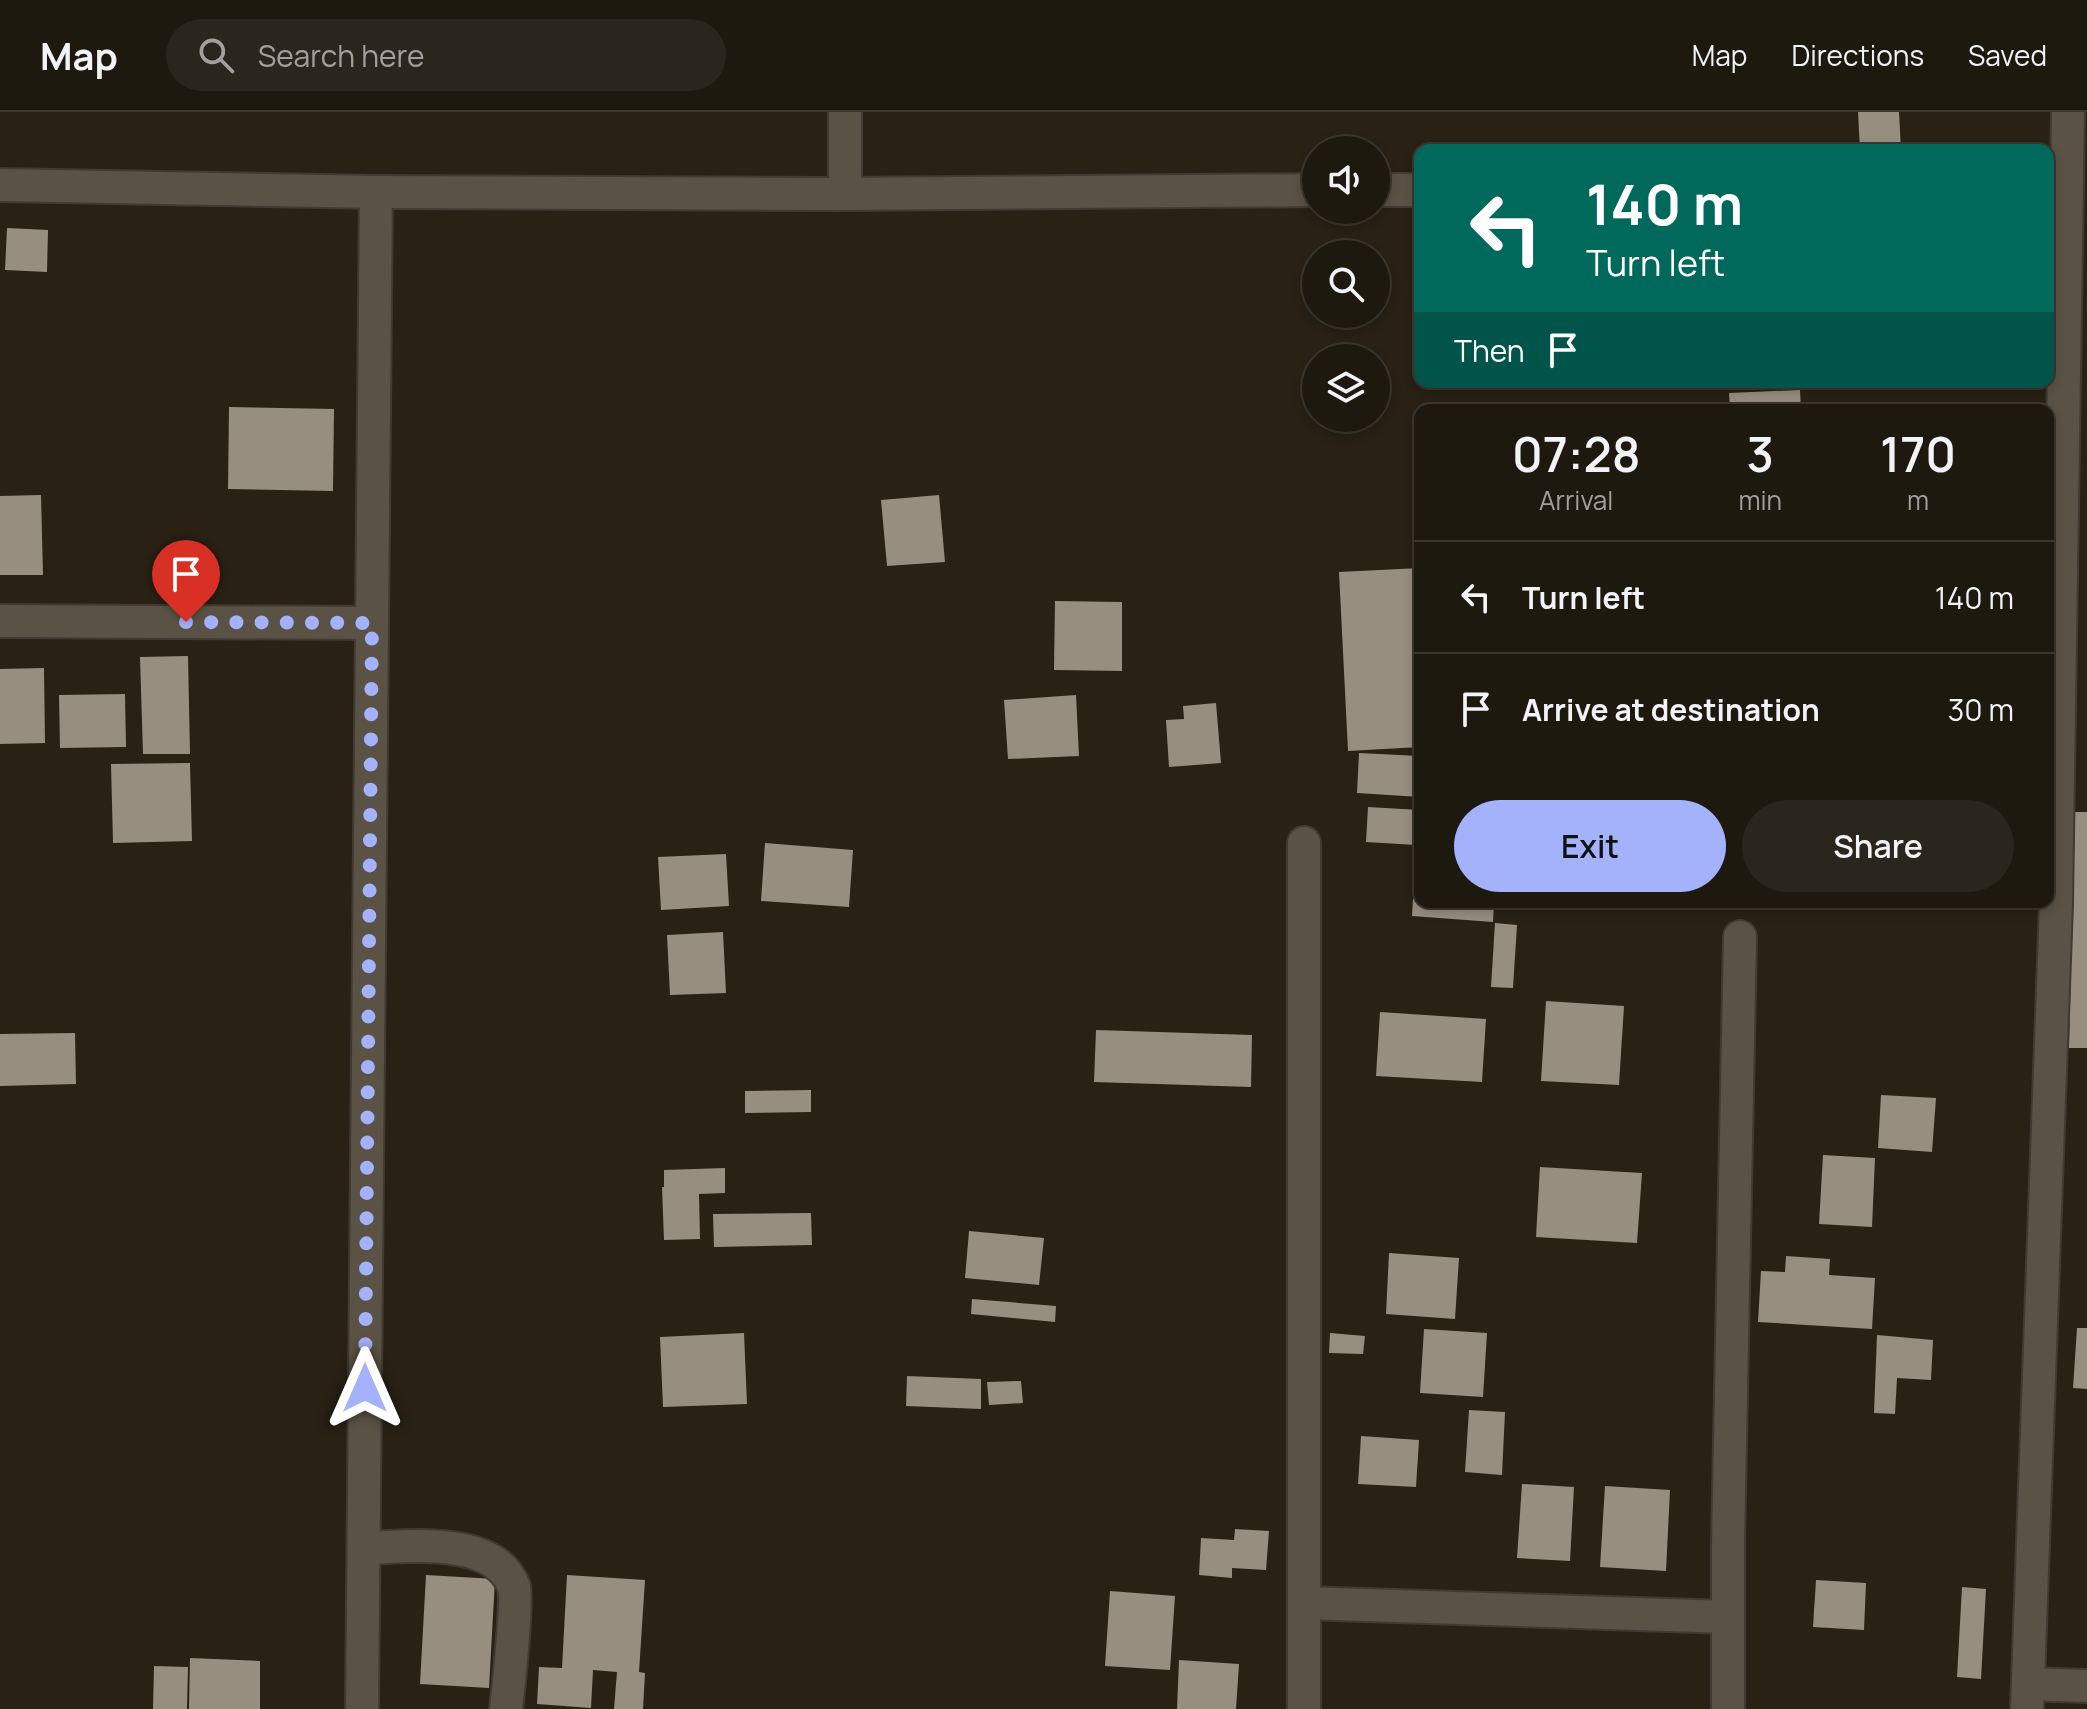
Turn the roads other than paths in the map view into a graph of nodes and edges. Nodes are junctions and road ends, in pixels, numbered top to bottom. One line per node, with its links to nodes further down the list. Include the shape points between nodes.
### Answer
1 (845, 112): 9 (street)
2 (2068, 112): 3 (street)
3 (2058, 161): 10 (street)
4 (0, 185): 8 (street)
5 (1302, 190): 9 (street)
6 (1390, 190): 7 (street)
7 (1414, 190)
8 (376, 192): 9 (street); 12 (street)
9 (845, 194)
10 (2076, 315): 19 (street)
11 (0, 621): 12 (street)
12 (372, 623): 15 (street)
13 (1304, 843): 16 (street)
14 (1740, 937): 17 (street)
15 (364, 1548): 20 (street); 21 (street, via 450,1547 490,1558 507,1572 516,1590)
16 (1304, 1603): 17 (street); 22 (street)
17 (1728, 1617): 23 (street)
18 (2087, 1686): 19 (street)
19 (2027, 1697)
20 (362, 1709)
21 (506, 1709)
22 (1304, 1709)
23 (1728, 1709)

